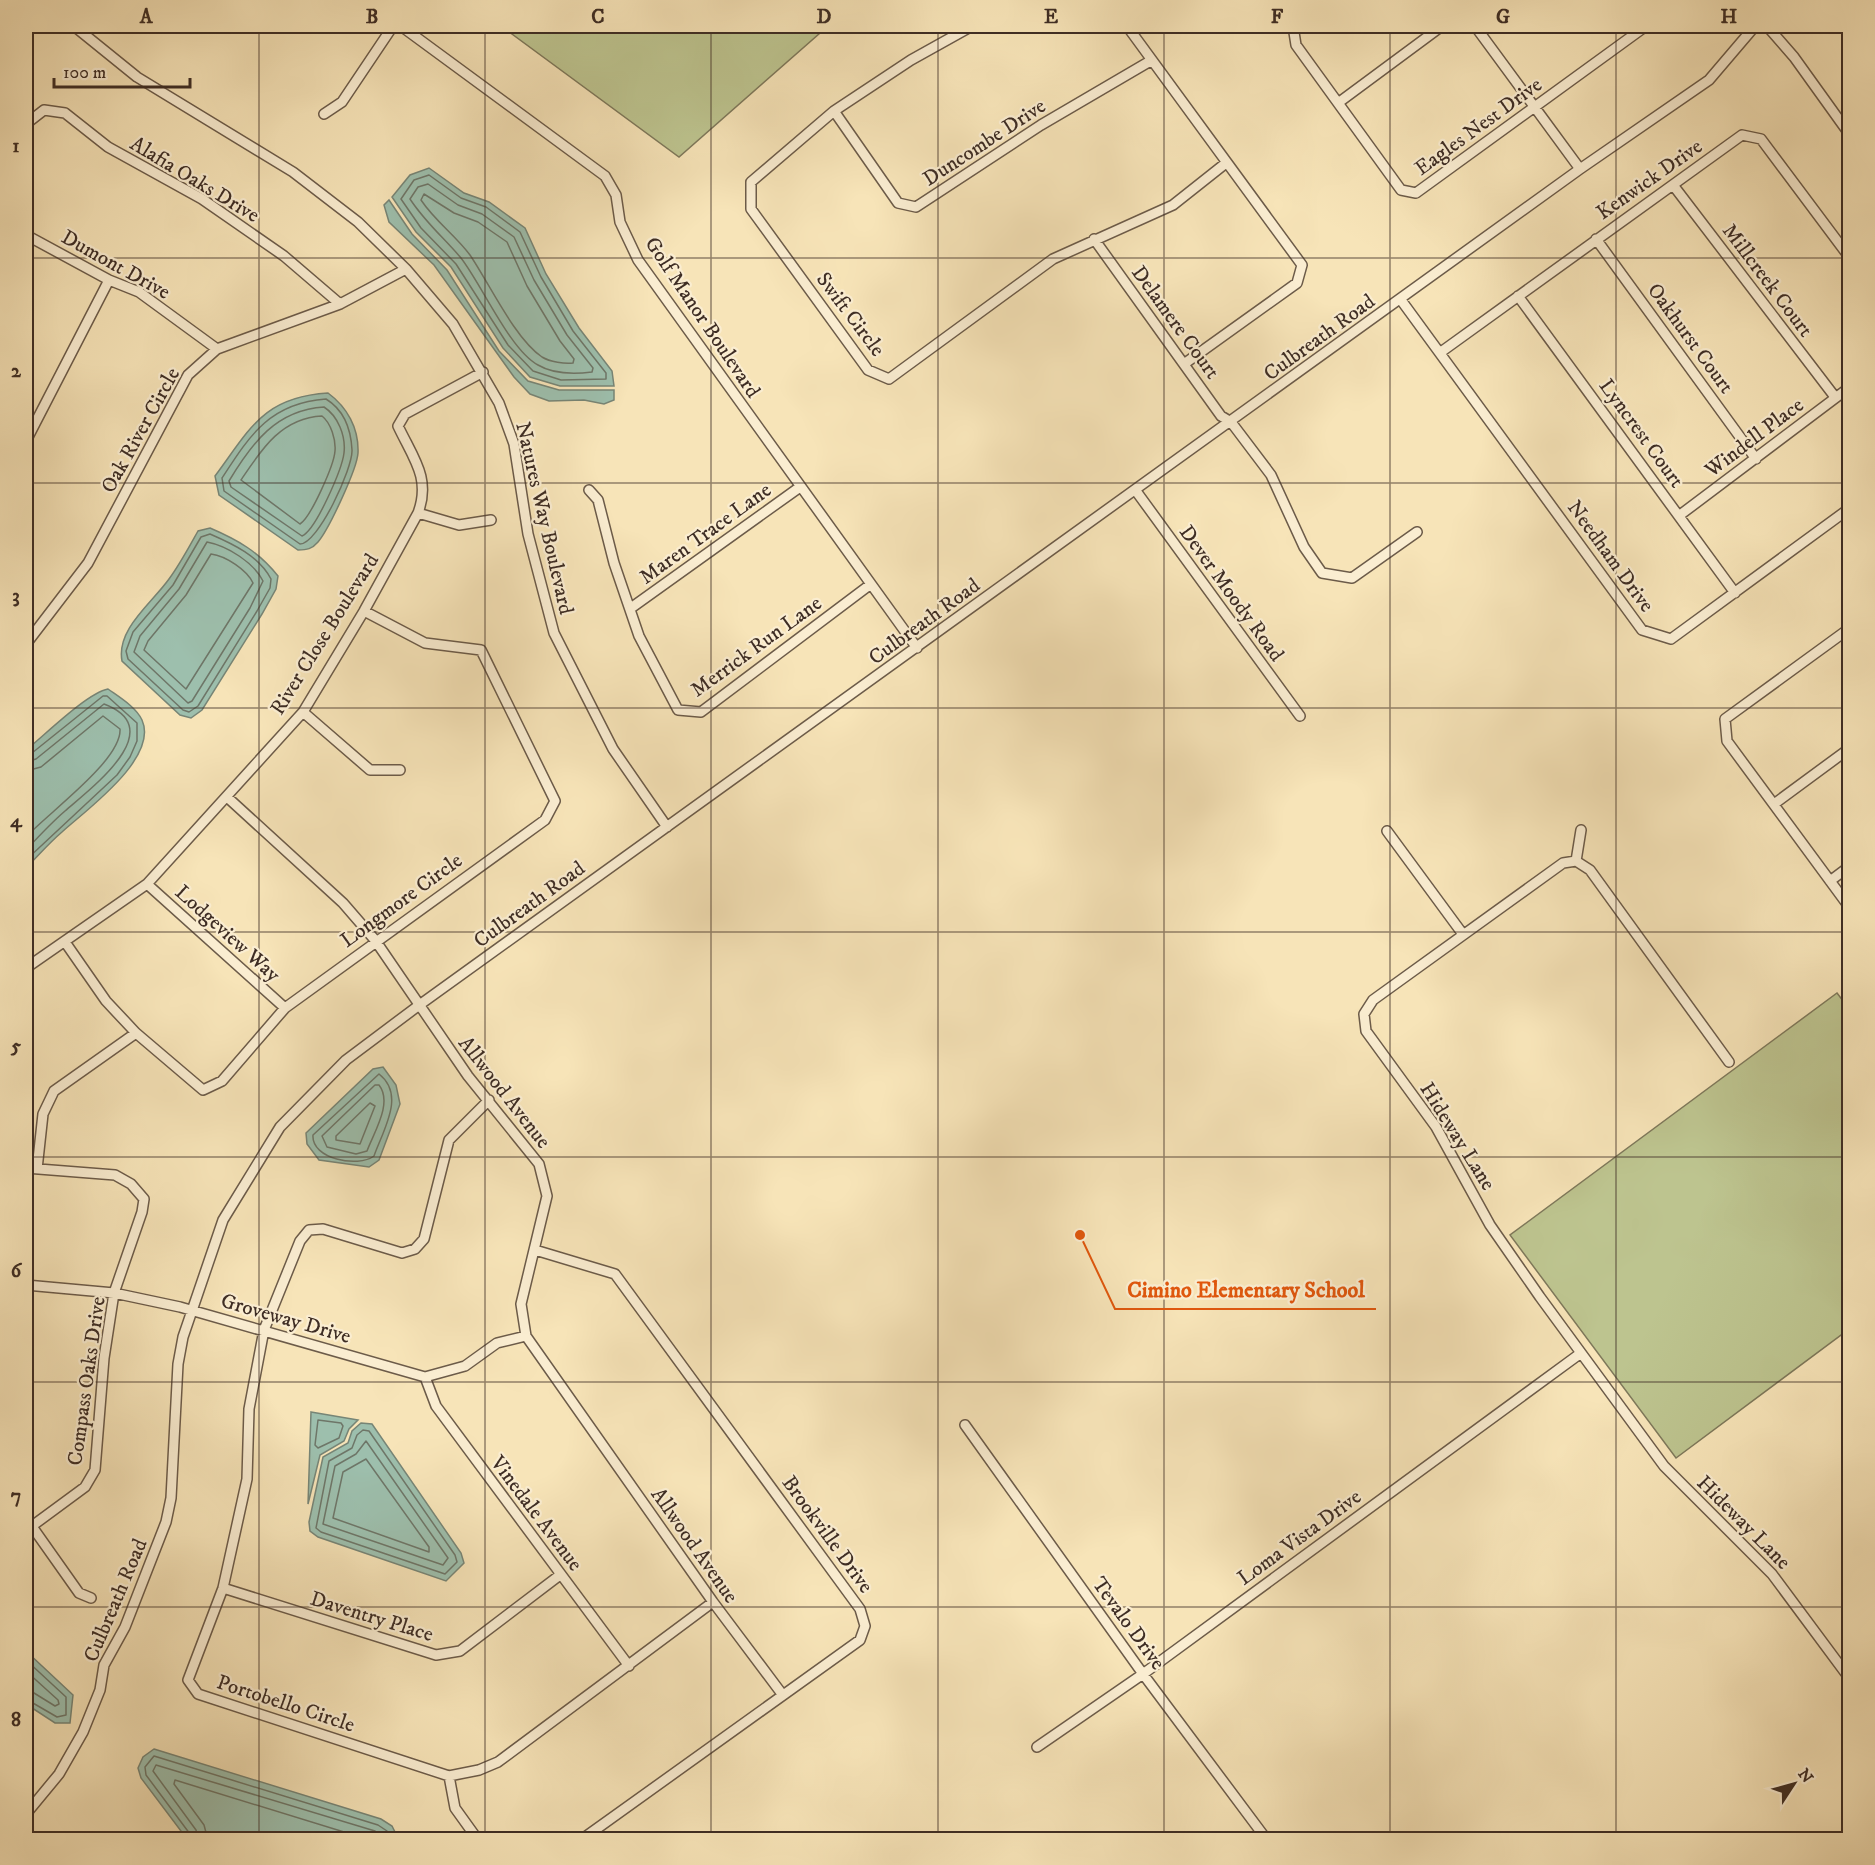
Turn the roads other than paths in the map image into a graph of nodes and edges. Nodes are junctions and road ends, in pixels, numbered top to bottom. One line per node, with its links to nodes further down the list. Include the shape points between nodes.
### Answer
1 (74, 26): 28 (street, Natures Way Boulevard, via 137,77 293,172 358,222)
2 (393, 26): 18 (street, via 342,102)
3 (401, 26): 42 (street, Golf Manor Boulevard, via 605,176 616,195 620,222 638,260)
4 (972, 26): 17 (street, Swift Circle, via 911,60)
5 (1127, 26): 14 (street)
6 (1293, 26): 15 (street, Eagles Nest Drive, via 1296,45)
7 (1442, 26): 15 (street)
8 (1475, 26): 16 (street)
9 (1628, 26): 13 (street)
10 (1646, 26): 13 (street, Eagles Nest Drive)
11 (1755, 26): 22 (street, Culbreath Road, via 1709,80)
12 (1767, 26): 20 (street)
13 (1635, 35): 16 (street, Eagles Nest Drive)
14 (1152, 60): 17 (street, Duncombe Drive, via 1041,125 916,207 898,203); 21 (street)
15 (1338, 103): 16 (street, Eagles Nest Drive, via 1401,190 1416,193)
16 (1535, 106): 22 (street)
17 (834, 111): 26 (street, Swift Circle, via 751,182 751,209 868,370 889,379 1053,260)
18 (324, 114)
19 (26, 124): 32 (street, Alafia Oaks Drive, via 44,110 65,113 108,147 239,224)
20 (1850, 135)
21 (1226, 163): 26 (street, Swift Circle, via 1173,205); 35 (street, via 1302,265 1297,283)
22 (1580, 169): 31 (street, Culbreath Road)
23 (1673, 185): 25 (street, Kenwick Drive); 27 (street, Kenwick Drive, via 1742,135 1761,139); 38 (street, Millcreek Court)
24 (26, 235): 29 (street, Dumont Drive)
25 (1596, 238): 30 (street, Kenwick Drive); 41 (street, Oakhurst Court)
26 (1094, 239): 35 (street, Delamere Court)
27 (1850, 258)
28 (406, 269): 32 (street, Oak River Circle); 36 (street, Natures Way Boulevard, via 453,324)
29 (109, 280): 33 (street, Dumont Drive, via 139,292); 40 (street)
30 (1518, 296): 34 (street, Kenwick Drive); 47 (street, Lyncrest Court)
31 (1401, 300): 34 (street, Needham Drive); 39 (street, Culbreath Road)
32 (340, 304): 33 (street, Oak River Circle)
33 (217, 349): 55 (street, Oak River Circle, via 188,375 88,563)
34 (1441, 352): 51 (street, Needham Drive, via 1642,630 1671,639)
35 (1184, 364): 39 (street, Delamere Court, via 1221,416)
36 (483, 372): 46 (street, River Close Boulevard, via 405,414 398,426 423,478 424,496); 63 (street, Natures Way Boulevard, via 514,444 528,534 554,633 613,749)
37 (1850, 387): 38 (street, Windell Place)
38 (1834, 397): 41 (street, Windell Place)
39 (1231, 422): 44 (street, Culbreath Road); 49 (street, Delamere Court, via 1271,475 1304,547 1322,573 1352,578)
40 (26, 441)
41 (1756, 459): 47 (street, Windell Place)
42 (800, 487): 50 (street, Golf Manor Boulevard); 52 (street, Maren Trace Lane)
43 (589, 490): 52 (street, Merrick Run Lane, via 598,500 614,563)
44 (1136, 491): 56 (street, Culbreath Road); 58 (street, Dever Moody Road)
45 (1850, 508): 51 (street, Needham Drive)
46 (418, 513): 48 (street, via 459,525); 53 (street, River Close Boulevard)
47 (1680, 515): 51 (street, Lyncrest Court)
48 (491, 520)
49 (1417, 532)
50 (871, 584): 52 (street, Merrick Run Lane, via 702,712 678,710 639,636); 56 (street, Golf Manor Boulevard)
51 (1735, 592)
52 (631, 608)
53 (364, 611): 57 (street, River Close Boulevard); 72 (street, Longmore Circle, via 425,643 481,650 555,801 545,819)
54 (1850, 628): 62 (street, via 1725,719 1727,741)
55 (26, 644)
56 (917, 648): 63 (street, Culbreath Road)
57 (303, 712): 60 (street, via 370,770); 61 (street, River Close Boulevard)
58 (1300, 716)
59 (1850, 748): 62 (street)
60 (400, 770)
61 (227, 797): 69 (street, River Close Boulevard); 72 (street, Allwood Avenue, via 343,903)
62 (1774, 804): 68 (street)
63 (667, 827): 75 (street, Culbreath Road)
64 (1581, 830): 66 (street)
65 (1387, 831): 71 (street)
66 (1576, 861): 71 (street, Hideway Lane, via 1563,863); 78 (street, via 1590,870)
67 (1850, 866): 68 (street)
68 (1830, 881): 70 (street)
69 (147, 884): 73 (street, River Close Boulevard); 76 (street, Lodgeview Way)
70 (1850, 908)
71 (1462, 933): 88 (street, Hideway Lane, via 1373,1000 1364,1014 1366,1031 1436,1127 1490,1225)
72 (375, 940): 75 (street, Allwood Avenue); 76 (street, Longmore Circle)
73 (65, 942): 74 (street, River Close Boulevard); 77 (street, Longmore Circle, via 106,1001)
74 (26, 968)
75 (418, 1006): 79 (street, Allwood Avenue); 85 (street, Culbreath Road, via 346,1060 280,1127 223,1220)
76 (285, 1008): 77 (street, Longmore Circle, via 222,1081 203,1090)
77 (136, 1033): 81 (street, via 54,1091 43,1114)
78 (1729, 1062)
79 (489, 1101): 82 (street, Allwood Avenue, via 539,1164 547,1196); 86 (street, Portobello Circle, via 457,1128 449,1140 424,1239 415,1249 402,1253 323,1229 309,1230 300,1241)
80 (26, 1168): 81 (street, Compass Oaks Drive)
81 (37, 1169): 84 (street, Compass Oaks Drive, via 115,1175 144,1198)
82 (535, 1250): 87 (street, Allwood Avenue, via 521,1304); 100 (street, Brookville Drive, via 615,1274 860,1610 865,1626 860,1640)
83 (26, 1285): 84 (street, Groveway Drive)
84 (114, 1293): 85 (street, Groveway Drive); 92 (street, Compass Oaks Drive, via 104,1358 95,1470 86,1487)
85 (191, 1310): 86 (street, Groveway Drive); 103 (street, Culbreath Road, via 183,1336 166,1522 125,1627 104,1665 100,1690 83,1732 59,1774)
86 (264, 1330): 89 (street, Groveway Drive); 94 (street, Portobello Circle, via 249,1409 247,1479)
87 (526, 1336): 89 (street, via 497,1343 465,1366); 96 (street, Allwood Avenue)
88 (1581, 1353): 98 (street, Loma Vista Drive); 99 (street, Hideway Lane, via 1664,1466 1772,1574)
89 (425, 1377): 93 (street, Vinedale Avenue, via 436,1406)
90 (965, 1425): 98 (street, Tevalo Drive)
91 (26, 1518): 92 (street)
92 (32, 1526): 95 (street, via 79,1593)
93 (560, 1575): 94 (street, Daventry Place, via 460,1651 436,1655); 97 (street, Vinedale Avenue)
94 (223, 1588): 102 (street, Portobello Circle, via 188,1680 198,1694)
95 (91, 1598)
96 (713, 1602): 97 (street, Portobello Circle); 100 (street, Allwood Avenue)
97 (629, 1666): 102 (street, Portobello Circle, via 498,1762)
98 (1143, 1674): 101 (street, Loma Vista Drive); 106 (street, Tevalo Drive)
99 (1850, 1679)
100 (782, 1694): 105 (street, Brookville Drive)
101 (1037, 1747)
102 (449, 1776): 104 (street, via 455,1808)
103 (26, 1814)
104 (478, 1839)
105 (581, 1839)
106 (1267, 1839)

